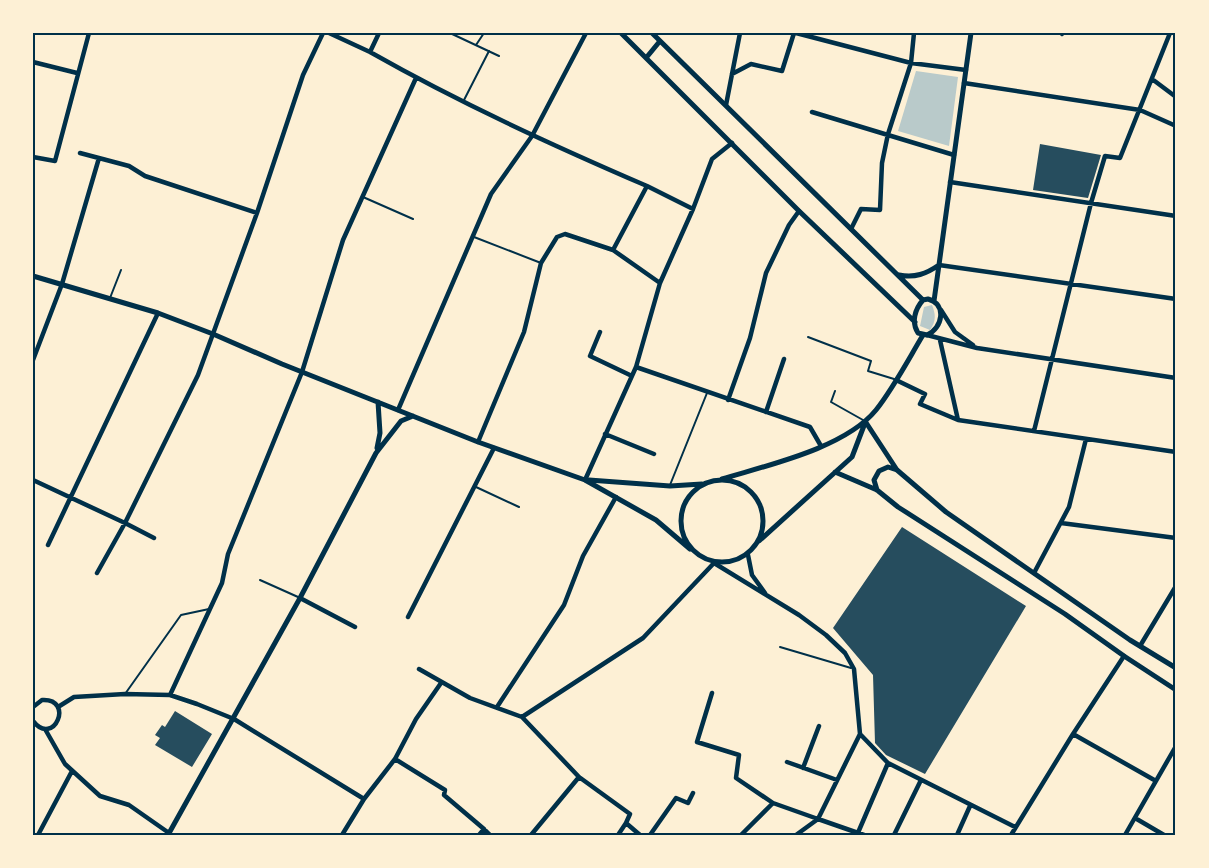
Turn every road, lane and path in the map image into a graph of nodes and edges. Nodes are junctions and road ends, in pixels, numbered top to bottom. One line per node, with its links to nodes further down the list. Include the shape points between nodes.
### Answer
1 (89, 33): 24 (street)
2 (323, 33): 48 (street, via 303,75)
3 (329, 33): 18 (street)
4 (379, 33): 18 (street)
5 (450, 33): 16 (lane)
6 (484, 33): 16 (lane)
7 (586, 33): 36 (street)
8 (621, 33): 20 (street)
9 (652, 33): 15 (street)
10 (740, 33): 25 (street)
11 (795, 33): 22 (street); 25 (street, via 782,71 751,64)
12 (914, 33): 22 (street)
13 (971, 33): 23 (street)
14 (1173, 34): 27 (street)
15 (660, 41): 20 (street); 31 (street)
16 (476, 45): 17 (lane)
17 (489, 51): 19 (lane); 30 (lane)
18 (370, 52): 26 (street)
19 (499, 56)
20 (646, 58): 37 (street)
21 (33, 62): 24 (street)
22 (911, 63): 23 (street); 35 (street)
23 (966, 70): 28 (street)
24 (77, 73): 40 (street, via 55,162)
25 (732, 74): 31 (street)
26 (416, 78): 30 (street); 44 (street)
27 (1152, 80): 29 (street); 32 (street)
28 (964, 84): 32 (street); 39 (street)
29 (1176, 97)
30 (463, 102): 36 (street)
31 (726, 105): 51 (street)
32 (1140, 110): 34 (street); 45 (street, via 1120,158 1105,156)
33 (812, 112): 35 (street)
34 (1176, 126)
35 (888, 134): 39 (street); 51 (street, via 879,210 861,209)
36 (532, 136): 43 (street); 52 (street, via 491,194)
37 (732, 143): 46 (street, via 712,159); 47 (street)
38 (80, 153): 41 (street)
39 (954, 155): 42 (street)
40 (33, 157)
41 (99, 158): 48 (street); 59 (street)
42 (950, 182): 45 (street); 55 (street)
43 (647, 186): 46 (street); 53 (street)
44 (362, 196): 50 (lane); 78 (street, via 343,240)
45 (1091, 203): 49 (street); 61 (street)
46 (693, 209): 60 (street)
47 (799, 211): 67 (street); 84 (street, via 766,273 750,338)
48 (257, 213): 69 (street)
49 (1176, 216)
50 (413, 219)
51 (851, 229): 57 (street)
52 (471, 236): 54 (lane); 86 (street)
53 (613, 250): 54 (street, via 565,234 557,237); 60 (street)
54 (542, 263): 94 (street, via 524,332)
55 (939, 265): 57 (street, via 919,275); 61 (street); 65 (street)
56 (121, 270): 62 (lane)
57 (897, 274): 64 (street)
58 (33, 276): 59 (street)
59 (62, 284): 62 (street); 76 (street)
60 (660, 284): 77 (street)
61 (1071, 284): 63 (street); 75 (street)
62 (110, 299): 66 (street)
63 (1176, 299)
64 (923, 300): 65 (street); 67 (street)
65 (937, 303): 70 (street, via 940,321 933,333); 73 (street, via 955,332)
66 (158, 314): 69 (street); 109 (street)
67 (915, 322): 70 (street, via 915,329)
68 (600, 332): 79 (street, via 590,356)
69 (213, 334): 78 (street); 112 (street, via 198,375)
70 (925, 335): 72 (street); 81 (street)
71 (808, 337): 81 (lane, via 871,361 868,371)
72 (940, 340): 73 (street); 89 (street)
73 (978, 348): 75 (street)
74 (784, 359): 87 (street)
75 (1053, 359): 80 (street); 91 (street)
76 (33, 360)
77 (636, 367): 79 (street); 83 (street)
78 (302, 372): 85 (street); 127 (street)
79 (632, 376): 92 (street)
80 (1176, 378)
81 (896, 380): 89 (street, via 925,394 920,404); 90 (street)
82 (835, 391): 90 (lane, via 831,402)
83 (707, 393): 84 (street); 107 (lane)
84 (728, 400): 87 (street)
85 (378, 402): 86 (street); 98 (street, via 380,433)
86 (398, 410): 88 (street)
87 (766, 412): 95 (street, via 810,427)
88 (413, 416): 94 (street); 98 (street, via 401,421)
89 (958, 420): 91 (street)
90 (866, 421): 95 (street); 100 (street); 101 (street, via 852,457)
91 (1034, 431): 93 (street)
92 (605, 434): 99 (street); 104 (street)
93 (1086, 439): 97 (street); 113 (street, via 1069,507)
94 (478, 442): 96 (street)
95 (821, 446): 102 (street)
96 (494, 448): 104 (street); 106 (street)
97 (1176, 452)
98 (376, 453): 126 (street)
99 (654, 454)
100 (897, 470): 108 (street, via 888,467 879,471 874,480); 122 (street, via 946,512)
101 (835, 472): 108 (street); 116 (street)
102 (720, 479): 105 (street); 116 (street, via 737,482 752,492 761,507 764,524)
103 (33, 480): 109 (street)
104 (585, 480): 107 (street); 110 (street)
105 (702, 484): 107 (street); 118 (street, via 688,497 681,514 682,533)
106 (474, 486): 111 (lane); 128 (street)
107 (670, 486)
108 (877, 490): 132 (street)
109 (70, 497): 112 (street); 117 (street)
110 (616, 497): 118 (street, via 656,520); 143 (street, via 583,556 564,605)
111 (519, 507)
112 (125, 523): 114 (street); 121 (street)
113 (1061, 523): 115 (street); 122 (street)
114 (154, 538)
115 (1176, 538)
116 (759, 541): 119 (street)
117 (48, 545)
118 (690, 549): 120 (street)
119 (748, 555): 120 (street, via 732,562); 125 (street, via 752,575)
120 (714, 563): 125 (street); 144 (street, via 643,638)
121 (98, 573)
122 (1034, 573): 130 (street)
123 (260, 580): 126 (lane)
124 (1176, 586): 130 (street)
125 (766, 596): 135 (street, via 826,635 845,653)
126 (300, 598): 129 (street); 145 (street)
127 (209, 609): 139 (lane, via 181,615); 140 (street)
128 (408, 617)
129 (355, 627)
130 (1140, 646): 133 (street)
131 (780, 647): 135 (lane)
132 (1124, 656): 137 (street); 150 (street)
133 (1176, 668)
134 (419, 669): 136 (street)
135 (854, 669): 149 (street)
136 (441, 682): 143 (street); 152 (street)
137 (1176, 690)
138 (712, 693): 163 (street, via 697,742 739,755 736,778)
139 (125, 694): 140 (street); 142 (street, via 74,697)
140 (170, 695): 145 (street)
141 (33, 705): 142 (street, via 47,700)
142 (58, 707): 148 (street, via 57,723)
143 (497, 707): 144 (street)
144 (522, 717): 157 (street)
145 (234, 719): 162 (street); 170 (street)
146 (33, 721): 148 (street)
147 (819, 726): 155 (street)
148 (45, 729): 156 (street)
149 (860, 734): 154 (street); 158 (street)
150 (1073, 734): 160 (street); 168 (street)
151 (1176, 746): 160 (street)
152 (395, 759): 162 (street); 169 (street, via 445,790 444,795)
153 (787, 762): 155 (street)
154 (888, 763): 159 (street); 172 (street)
155 (803, 768): 158 (street)
156 (72, 771): 170 (street, via 100,796 129,806); 173 (street)
157 (579, 777): 167 (street, via 630,814); 176 (street)
158 (837, 780): 166 (street)
159 (921, 780): 164 (street); 183 (street)
160 (1156, 781): 165 (street)
161 (693, 793): 179 (street, via 688,803 676,798)
162 (364, 799): 171 (street)
163 (773, 803): 166 (street); 180 (street)
164 (970, 806): 168 (street); 184 (street)
165 (1135, 818): 186 (street); 187 (street)
166 (818, 819): 172 (street); 181 (street)
167 (626, 823): 177 (street); 178 (street)
168 (1015, 827): 185 (street)
169 (484, 828): 174 (street); 175 (street)
170 (169, 834)
171 (345, 834)
172 (857, 834): 182 (street)
173 (38, 835)
174 (479, 835)
175 (490, 835)
176 (531, 835)
177 (618, 835)
178 (640, 835)
179 (650, 835)
180 (741, 835)
181 (796, 835)
182 (864, 835)
183 (894, 835)
184 (957, 835)
185 (1011, 835)
186 (1125, 835)
187 (1164, 835)

